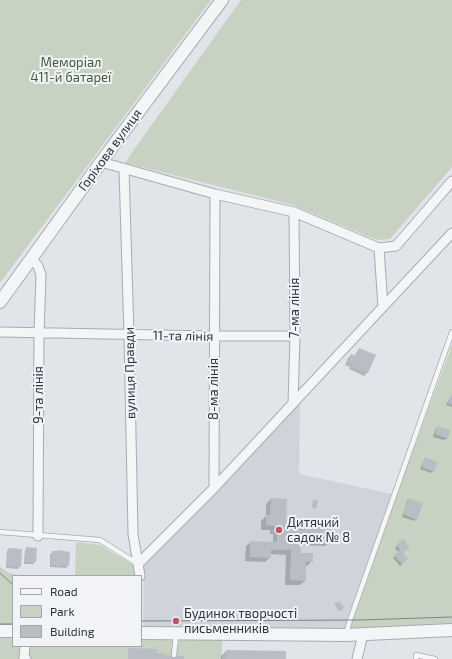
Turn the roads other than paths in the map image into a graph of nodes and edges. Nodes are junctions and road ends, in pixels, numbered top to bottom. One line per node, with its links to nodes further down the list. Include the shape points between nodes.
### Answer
1 (222, 0): 2 (street, Горіхова вулиця)
2 (101, 162): 3 (street); 9 (street, Горіхова вулиця)
3 (124, 169): 5 (street); 15 (street, вулиця Правди)
4 (452, 181): 8 (street, via 396,246)
5 (215, 194): 6 (street); 16 (street, 8-ма лінія)
6 (294, 212): 8 (street); 17 (street, 7-ма лінія)
7 (452, 233): 11 (street)
8 (379, 248): 11 (street)
9 (31, 258): 10 (street, Горіхова вулиця); 14 (street, 9-та лінія, via 40,271)
10 (0, 302)
11 (383, 306): 18 (street)
12 (0, 332): 14 (street, 11-та лінія)
13 (452, 332): 30 (lane)
14 (39, 334): 15 (street, 11-та лінія); 21 (street, 9-та лінія)
15 (129, 335): 16 (street, 11-та лінія); 22 (street, вулиця Правди, via 133,534)
16 (214, 336): 17 (street, 11-та лінія); 19 (street, 8-ма лінія)
17 (295, 336): 18 (street, 7-ма лінія)
18 (293, 403): 19 (street)
19 (214, 488): 22 (street)
20 (0, 532): 21 (lane)
21 (38, 536): 22 (lane, via 100,540)
22 (138, 564): 23 (street, вулиця Правди)
23 (140, 575)
24 (452, 630): 29 (street)
25 (12, 631): 26 (street)
26 (0, 632)
27 (142, 633): 28 (street)
28 (176, 633): 30 (street); 32 (lane)
29 (363, 634): 30 (street); 34 (street)
30 (346, 635)
31 (25, 647): 33 (street)
32 (174, 655)
33 (26, 659)
34 (357, 659)
35 (416, 659): 36 (lane, via 416,655)
36 (435, 659)

